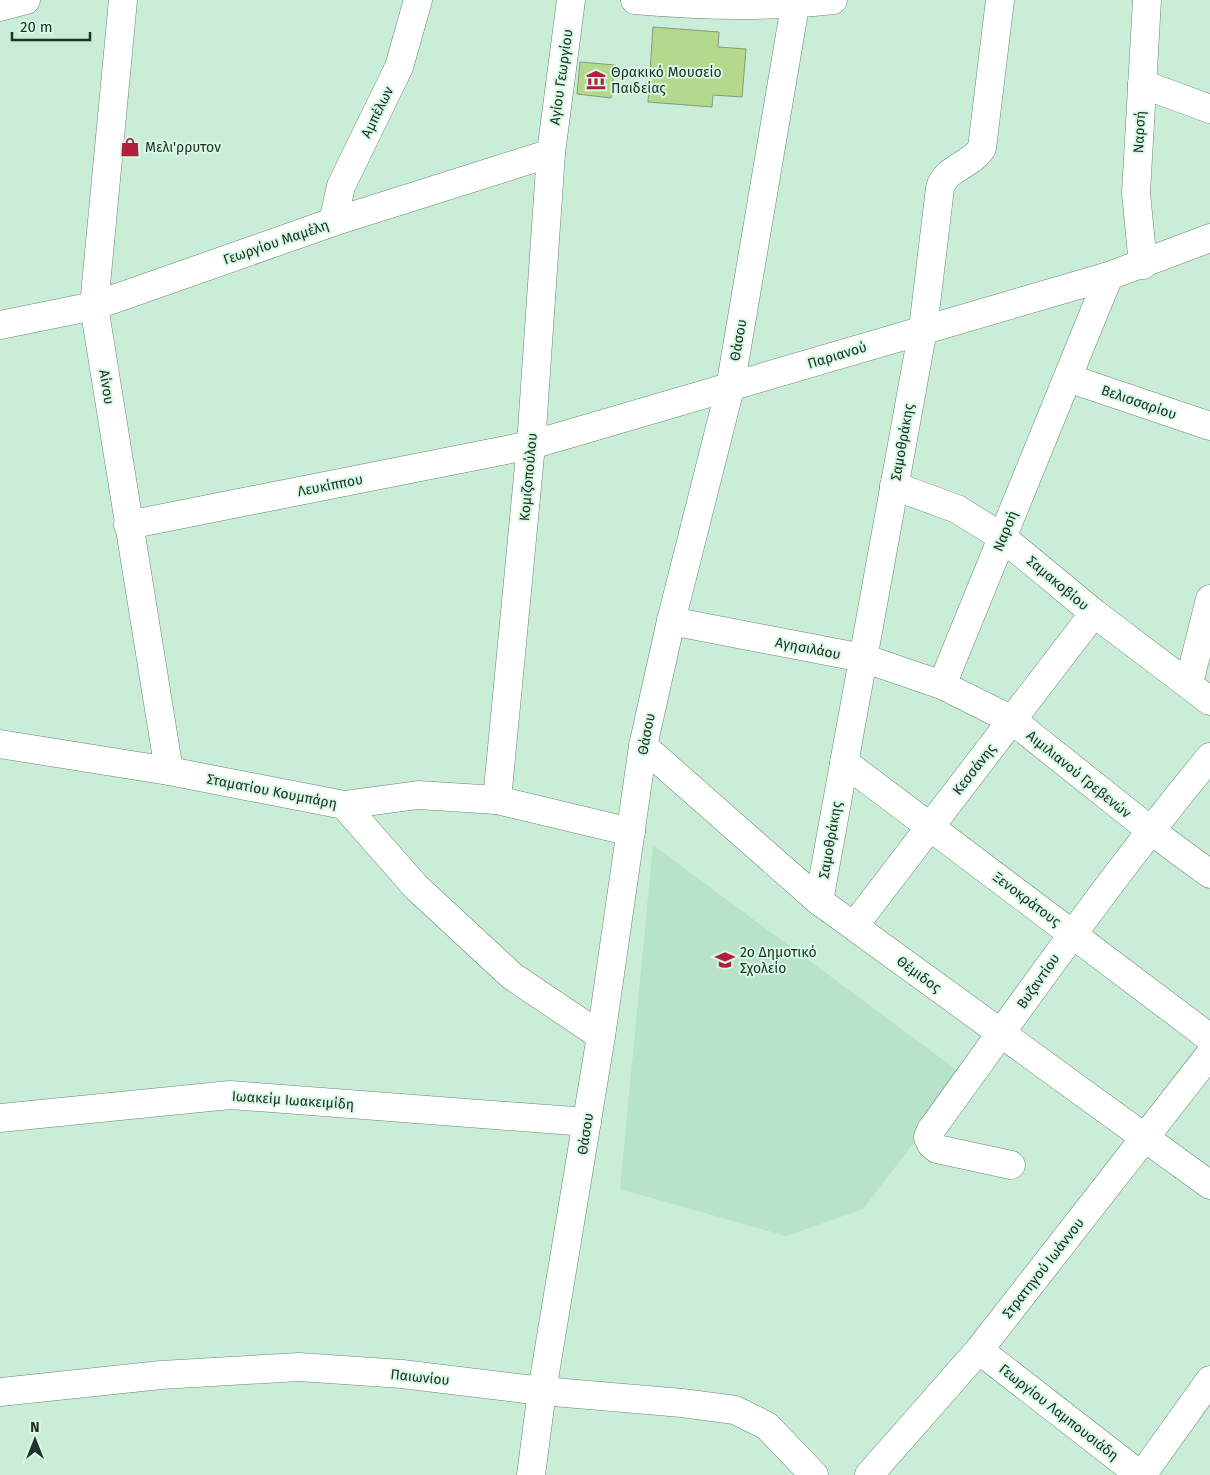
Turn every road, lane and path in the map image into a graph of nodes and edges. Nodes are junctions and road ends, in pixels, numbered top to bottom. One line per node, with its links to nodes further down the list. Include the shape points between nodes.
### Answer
1 (26, 0): 11 (street)
2 (124, 0): 19 (street, Αίνου)
3 (418, 0): 15 (street, Αμπέλων, via 399,67 341,186)
4 (571, 0): 14 (street, Αγίου Γεωργίου)
5 (635, 0): 10 (street)
6 (834, 0): 9 (street)
7 (1000, 0): 21 (street, Σαμοθράκης, via 984,143 976,157 941,183)
8 (1148, 0): 12 (street, Ναρσή)
9 (796, 2): 10 (street); 23 (street, Θάσου)
10 (702, 3)
11 (0, 7)
12 (1142, 84): 13 (street); 17 (street, Ναρσή, via 1136,193)
13 (1210, 109)
14 (551, 153): 15 (street, Γεωργίου Μαμέλη); 25 (street, Κομιζοπούλου)
15 (333, 222): 19 (street, Γεωργίου Μαμέλη)
16 (1210, 238): 17 (street, Παριανού)
17 (1143, 265): 18 (street, Παριανού)
18 (1109, 276): 21 (street, Παριανού); 22 (street, Ναρσή)
19 (94, 306): 20 (street, Γεωργίου Μαμέλη); 27 (street, Αίνου)
20 (0, 326)
21 (923, 329): 23 (street, Παριανού); 26 (street, Σαμοθράκης)
22 (1068, 378): 24 (street, Βελισσαρίου); 28 (street, Ναρσή)
23 (730, 388): 25 (street, Παριανού); 31 (street, Θάσου)
24 (1210, 426)
25 (531, 445): 27 (street, Λευκίππου); 42 (street, Κομιζοπούλου)
26 (894, 486): 28 (street, Σαμακοβίου, via 957,509); 32 (street, Σαμοθράκης)
27 (128, 525): 41 (street, Αίνου)
28 (1002, 537): 30 (street, Σαμακοβίου); 34 (street, Ναρσή)
29 (1210, 598): 33 (street)
30 (1094, 613): 33 (street, Σαμακοβίου); 36 (street, Κεσσάνης)
31 (671, 621): 32 (street, Αγησιλάου); 38 (street, Θάσου)
32 (863, 658): 34 (street, Αγησιλάου); 40 (street, Σαμοθράκης)
33 (1189, 683): 35 (street, Σαμακοβίου)
34 (942, 685): 36 (street, Αιμιλιανού Γρεβενών)
35 (1210, 701)
36 (1012, 720): 44 (street, Κεσσάνης); 45 (street, Αιμιλιανού Γρεβενών)
37 (0, 744): 41 (street, Σταματίου Κουμπάρη)
38 (643, 746): 46 (street, Θάσου); 48 (street, Θέμιδος)
39 (1210, 757): 45 (street, Βυζαντίου)
40 (844, 762): 44 (street, Ξενοκράτους); 48 (street, Σαμοθράκης)
41 (169, 771): 43 (street, Σταματίου Κουμπάρη)
42 (497, 800): 43 (street, Σταματίου Κουμπάρη, via 418,795); 46 (street, Σταματίου Κουμπάρη)
43 (344, 805): 52 (street, via 416,887 512,976)
44 (930, 826): 49 (street, Κεσσάνης); 50 (street, Ξενοκράτους)
45 (1150, 830): 47 (street, Αιμιλιανού Γρεβενών); 50 (street, Βυζαντίου)
46 (631, 832): 52 (street, Θάσου)
47 (1210, 874)
48 (819, 901): 49 (street, Θέμιδος)
49 (854, 926): 51 (street, Θέμιδος)
50 (1072, 933): 51 (street, Βυζαντίου); 53 (street, Ξενοκράτους)
51 (1001, 1033): 57 (street, Θέμιδος); 58 (street, Βυζαντίου, via 928,1137 937,1149)
52 (601, 1036): 56 (street, Θάσου)
53 (1210, 1038)
54 (1210, 1054): 57 (street, Στρατηγού Ιωάννου)
55 (0, 1118): 56 (street, Ιωακείμ Ιωακειμίδη, via 230,1094)
56 (587, 1122): 62 (street, Θάσου)
57 (1146, 1138): 59 (street, Θέμιδος); 60 (street, Στρατηγού Ιωάννου)
58 (1011, 1165)
59 (1210, 1185)
60 (979, 1350): 66 (street, Στρατηγού Ιωάννου); 67 (street, Γεωργίου Λαμπουσιάδη)
61 (1210, 1380): 67 (street)
62 (542, 1391): 63 (street, Παιωνίου, via 402,1374 299,1366 161,1375); 64 (street, Θάσου); 65 (street, Παιωνίου, via 735,1410 767,1426)
63 (0, 1392)
64 (530, 1475)
65 (814, 1475)
66 (870, 1475)
67 (1141, 1475)

